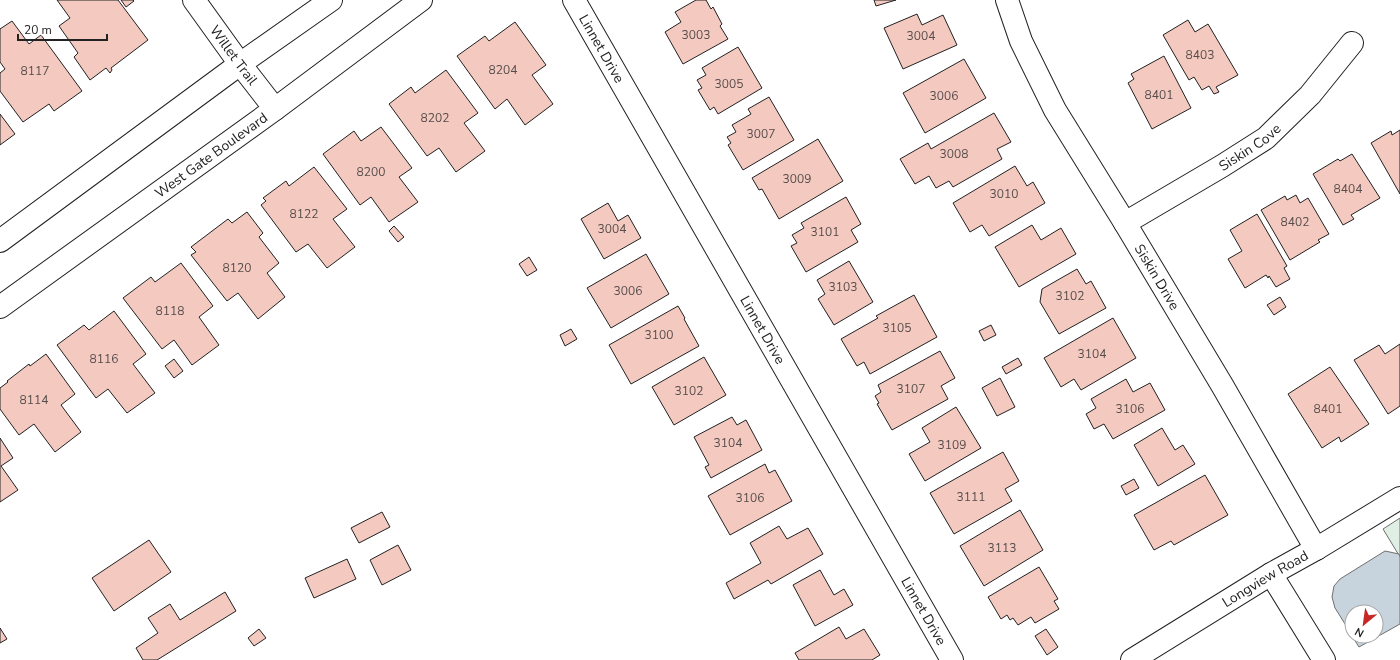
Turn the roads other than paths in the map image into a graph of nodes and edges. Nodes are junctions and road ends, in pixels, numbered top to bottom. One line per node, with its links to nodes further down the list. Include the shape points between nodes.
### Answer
1 (194, 0): 7 (street, Willet Trail)
2 (331, 0): 7 (street)
3 (421, 0): 8 (street, West Gate Boulevard)
4 (574, 0): 15 (street, Linnet Drive)
5 (1008, 0): 9 (street, Siskin Drive, via 1022,41 1055,110)
6 (1352, 43): 9 (street, Siskin Cove, via 1310,95 1266,138)
7 (240, 64): 8 (street, Willet Trail); 10 (street)
8 (276, 109): 11 (street, West Gate Boulevard)
9 (1125, 223): 13 (street, Siskin Drive)
10 (0, 241)
11 (0, 307)
12 (1400, 498): 13 (street, Longview Road)
13 (1316, 549): 14 (street, Longview Road)
14 (1271, 574): 16 (street, Longview Road); 17 (street)
15 (952, 660)
16 (1132, 660)
17 (1324, 660)

